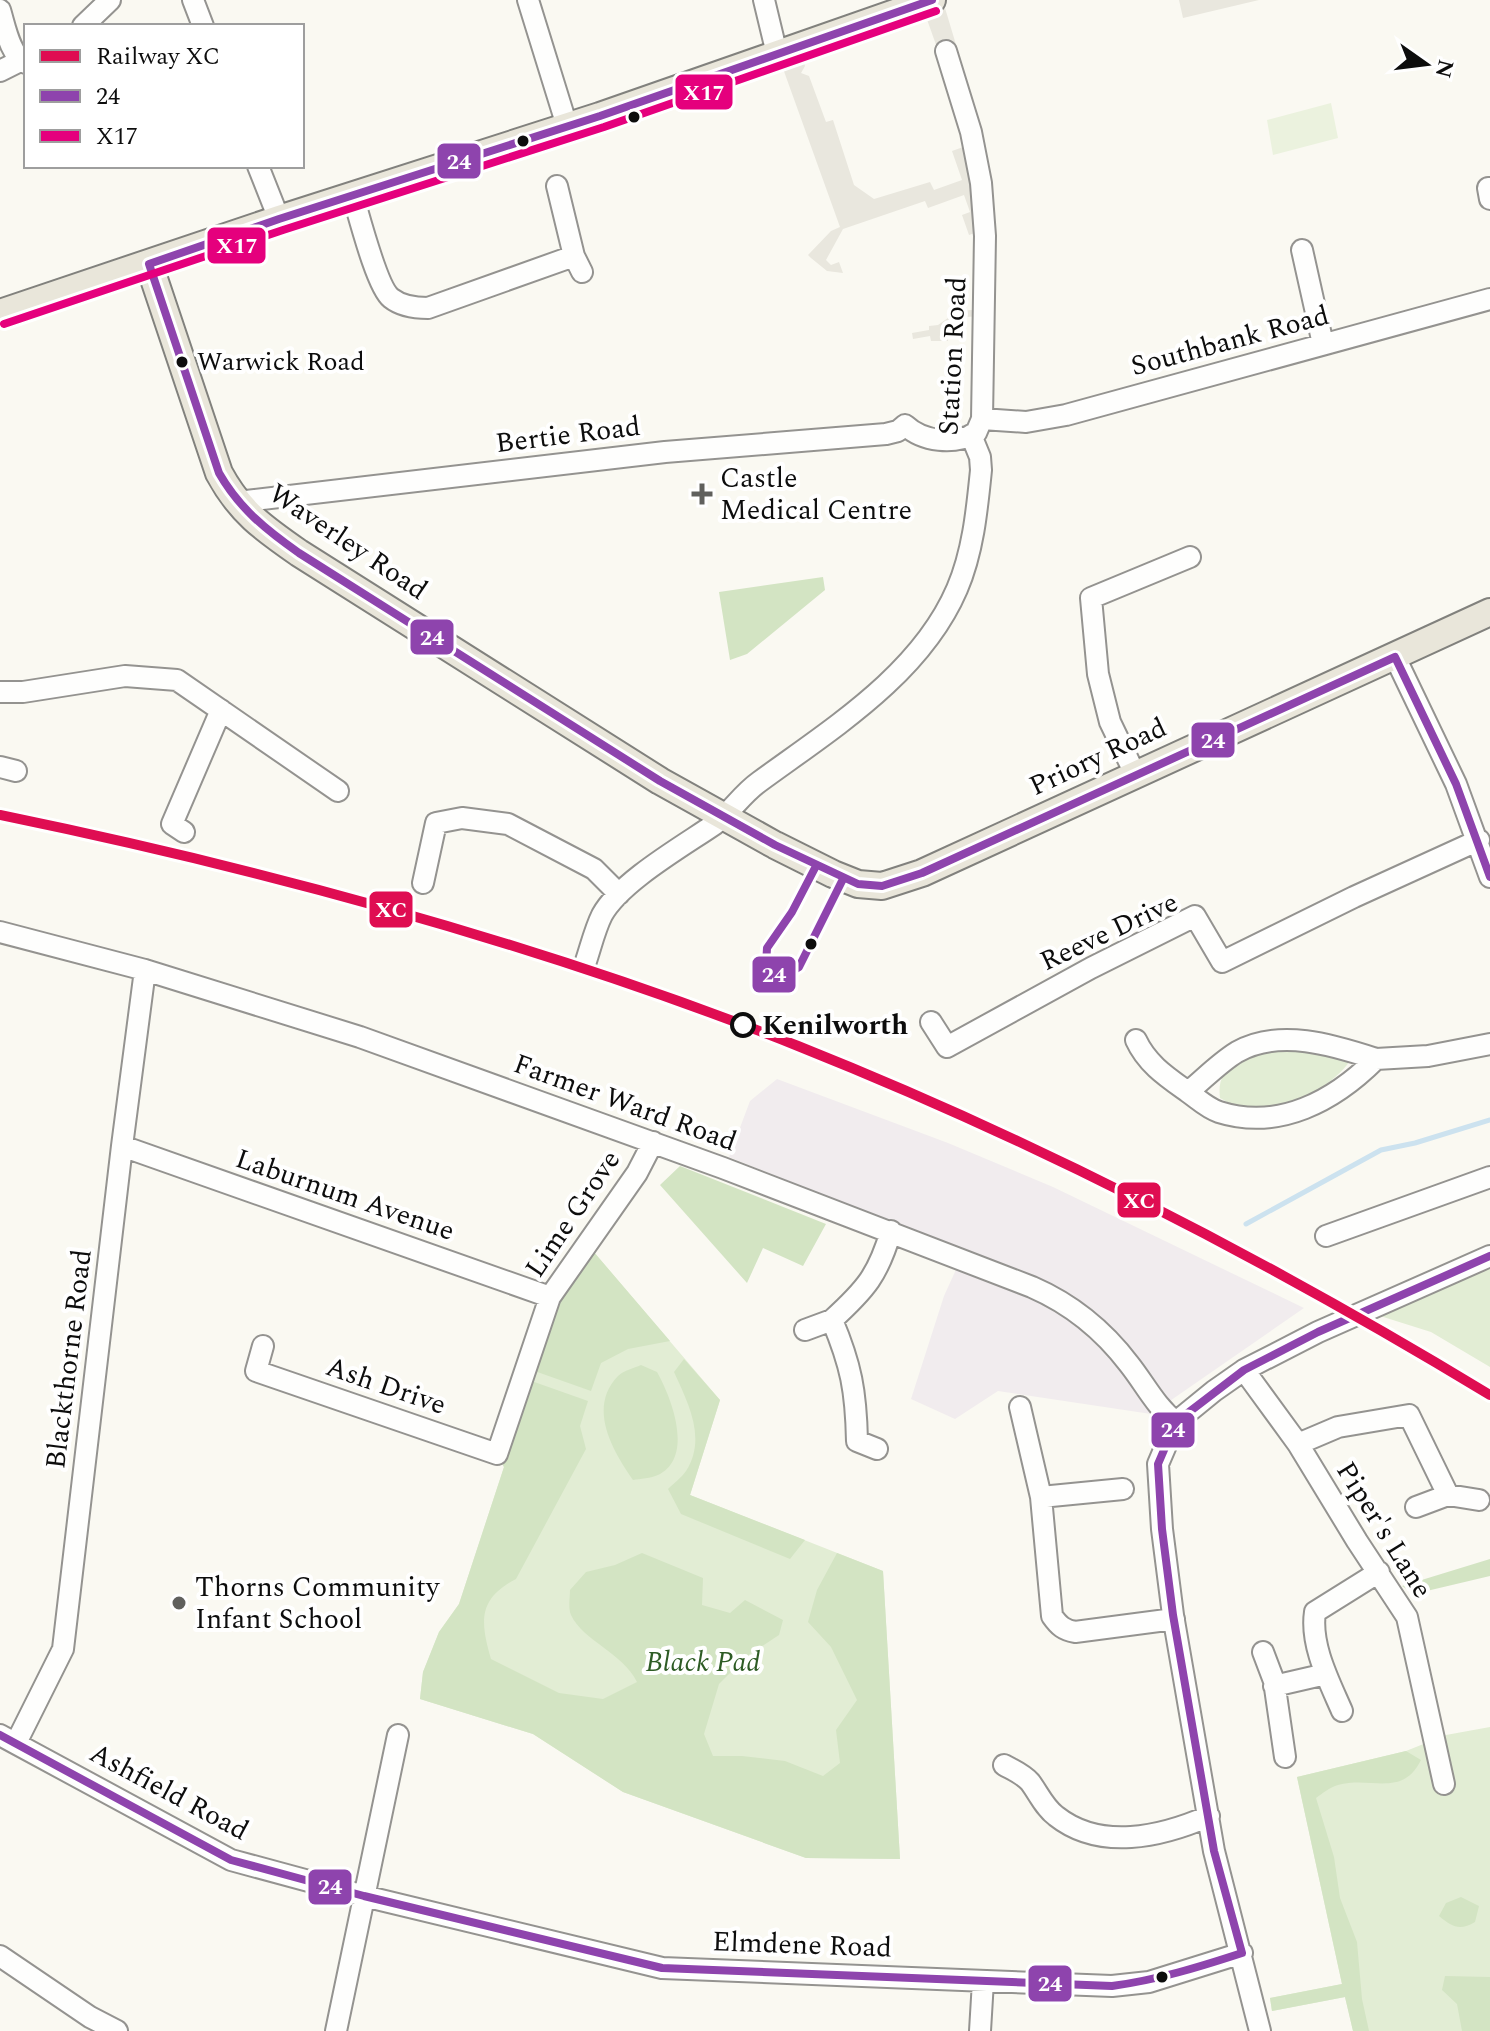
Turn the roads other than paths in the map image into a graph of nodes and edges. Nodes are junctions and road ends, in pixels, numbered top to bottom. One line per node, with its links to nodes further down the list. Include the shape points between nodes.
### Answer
1 (110, 0): 7 (street)
2 (193, 0): 8 (street)
3 (528, 0): 13 (street)
4 (764, 0): 10 (street)
5 (930, 0): 10 (main road)
6 (0, 10): 11 (street)
7 (85, 24)
8 (202, 24)
9 (946, 51): 26 (street, Station Road, via 981,183 985,236)
10 (777, 54): 13 (main road)
11 (23, 62): 12 (street)
12 (0, 71)
13 (567, 126): 17 (main road)
14 (259, 168): 19 (street)
15 (557, 186): 17 (street, via 578,264 428,308 413,308 388,296)
16 (1490, 188): 18 (street)
17 (353, 196): 19 (main road)
18 (1490, 199)
19 (279, 219): 21 (main road)
20 (1302, 250): 24 (street)
21 (149, 264): 23 (main road); 27 (main road, Waverley Road, via 219,473)
22 (1490, 299): 24 (street, Southbank Road)
23 (0, 313)
24 (1323, 344): 26 (street, Southbank Road, via 1066,415)
25 (905, 425): 26 (street, Southbank Road, via 927,438 955,440); 27 (street, Bertie Road, via 886,434 665,452)
26 (977, 427): 35 (street, Station Road, via 977,511 967,560 941,620 865,702 742,795)
27 (237, 502): 35 (main road, Waverley Road, via 299,553)
28 (1190, 557): 33 (street, via 1091,598 1107,710)
29 (1490, 612): 30 (main road, Priory Road)
30 (1395, 657): 33 (main road, Priory Road); 37 (street)
31 (0, 692): 32 (street, via 125,676 177,680)
32 (221, 710): 34 (street); 36 (street, via 172,824)
33 (1136, 776): 38 (main road, Priory Road, via 902,881 858,884)
34 (338, 791)
35 (724, 817): 38 (main road, Waverley Road); 41 (street, Station Road)
36 (184, 832)
37 (1479, 840): 39 (street); 45 (street, Reeve Drive, via 1222,962 1195,916 947,1047)
38 (816, 866)
39 (1490, 877)
40 (423, 883): 41 (street, via 436,823 462,818 508,824 594,869)
41 (619, 894): 43 (street, via 603,914)
42 (0, 932): 44 (street, Farmer Ward Road)
43 (586, 961)
44 (145, 970): 50 (street, Farmer Ward Road, via 360,1037); 51 (street, Blackthorne Road)
45 (931, 1022)
46 (1136, 1040): 49 (street, via 1156,1068)
47 (1490, 1044): 48 (street)
48 (1376, 1059): 49 (street, via 1313,1042 1256,1044 1227,1059); 49 (street, via 1322,1101 1270,1119 1217,1112)
49 (1188, 1092)
50 (653, 1142): 53 (street, Farmer Ward Road); 56 (street, Lime Grove)
51 (122, 1146): 56 (street, Laburnum Avenue); 78 (street, Blackthorne Road, via 63,1649)
52 (1490, 1177): 54 (street)
53 (891, 1231): 57 (street, via 881,1265); 62 (street, Farmer Ward Road, via 1032,1287 1068,1307 1103,1333)
54 (1326, 1236)
55 (1490, 1256): 60 (street)
56 (550, 1297): 65 (street, Lime Grove)
57 (832, 1320): 58 (street); 64 (street, via 852,1371 852,1440)
58 (805, 1330)
59 (263, 1346): 65 (street, Ash Drive, via 254,1376)
60 (1244, 1370): 62 (street); 63 (street, Piper's Lane)
61 (1020, 1407): 68 (street)
62 (1176, 1422): 72 (street, via 1158,1464)
63 (1298, 1444): 67 (street, via 1338,1427 1416,1410); 71 (street, Piper's Lane)
64 (877, 1449)
65 (497, 1454)
66 (1123, 1489): 68 (street)
67 (1448, 1495): 69 (street); 70 (street)
68 (1041, 1497): 72 (street, via 1052,1616 1058,1625 1075,1632)
69 (1479, 1500)
70 (1416, 1507)
71 (1379, 1572): 74 (street, via 1315,1612 1313,1628); 81 (street, Piper's Lane, via 1407,1617)
72 (1174, 1619): 82 (street)
73 (1263, 1652): 75 (street)
74 (1326, 1674): 75 (street); 76 (street)
75 (1274, 1686): 79 (street)
76 (1342, 1711)
77 (398, 1735): 83 (street)
78 (8, 1739): 83 (street, Ashfield Road, via 231,1860)
79 (1285, 1757)
80 (1004, 1765): 82 (street, via 1029,1782 1056,1816 1098,1837 1147,1835)
81 (1444, 1784)
82 (1209, 1816): 84 (street)
83 (364, 1896): 86 (street, Elmdene Road, via 662,1968); 88 (street)
84 (1242, 1953): 86 (street, Elmdene Road, via 1149,1982 1112,1986); 90 (street)
85 (0, 1956): 87 (street)
86 (983, 1981): 89 (street)
87 (117, 2031)
88 (336, 2031)
89 (980, 2031)
90 (1260, 2031)

